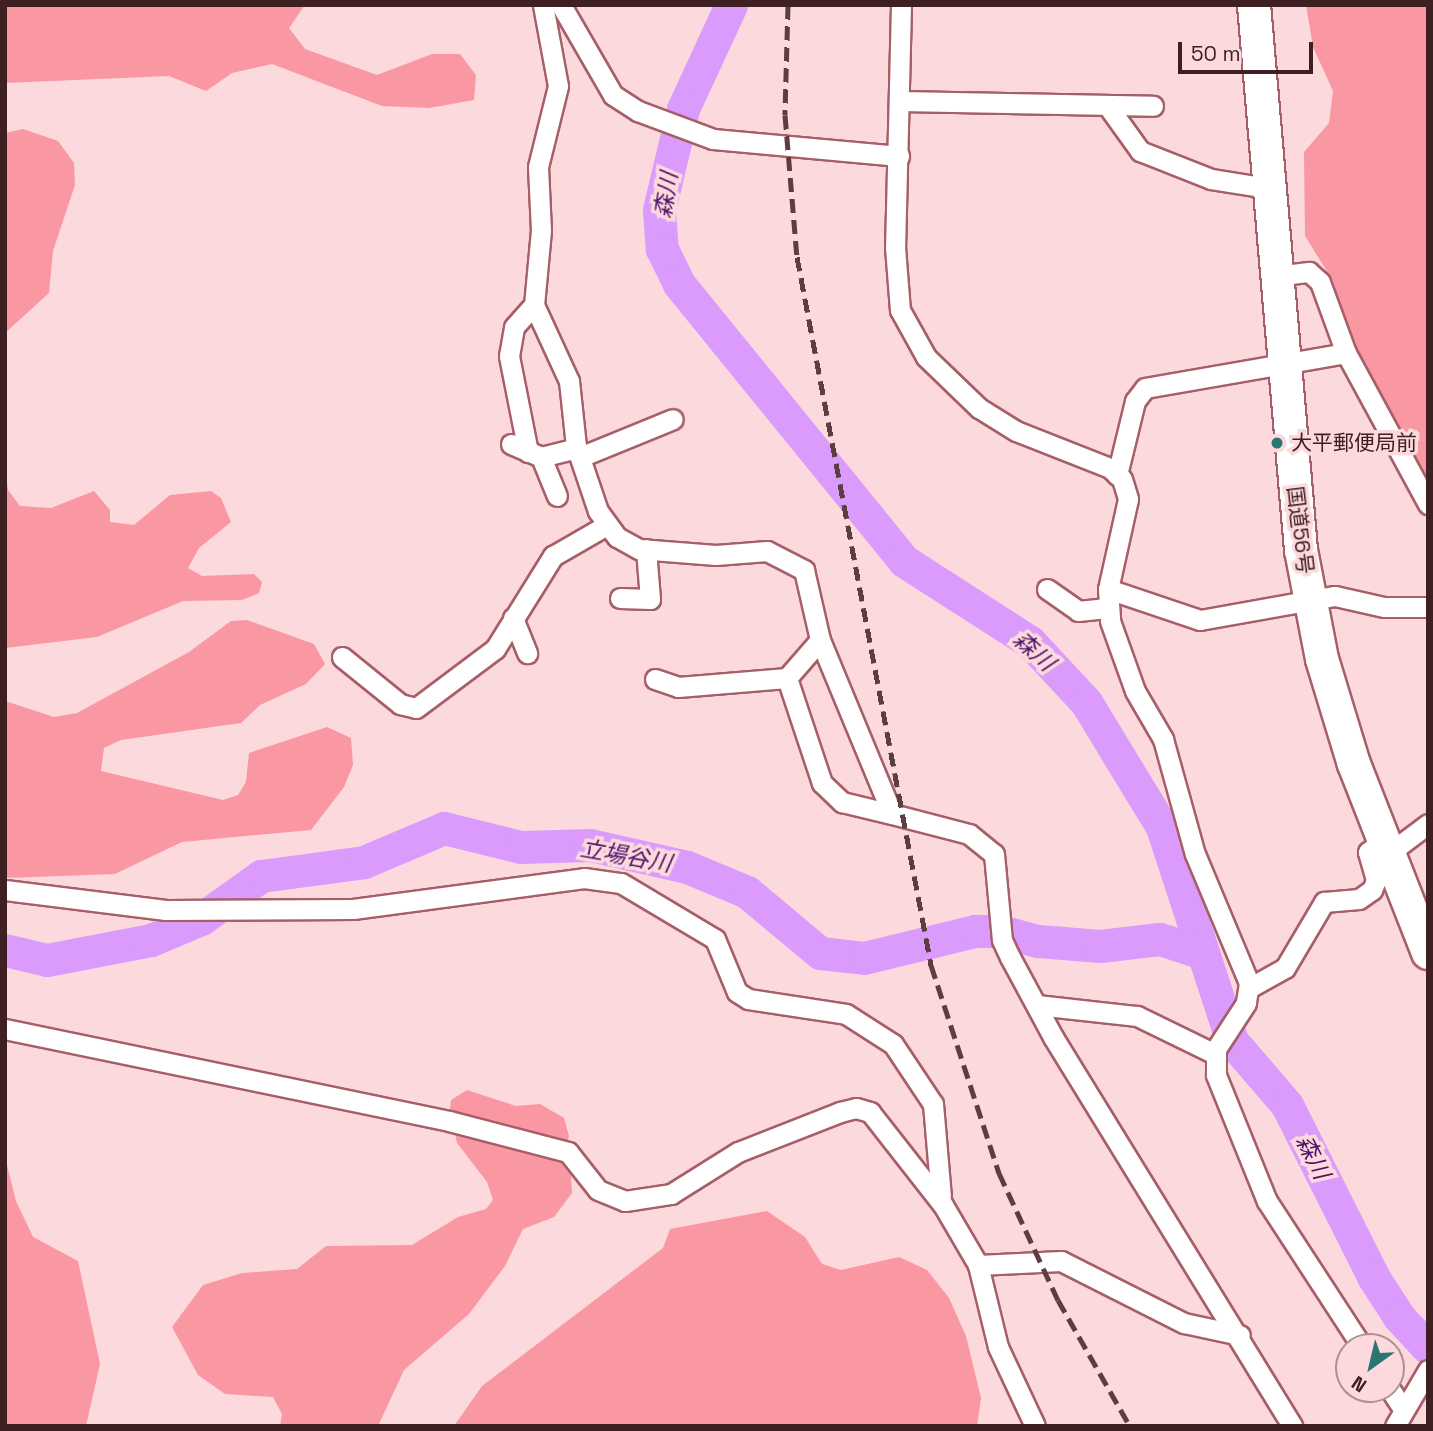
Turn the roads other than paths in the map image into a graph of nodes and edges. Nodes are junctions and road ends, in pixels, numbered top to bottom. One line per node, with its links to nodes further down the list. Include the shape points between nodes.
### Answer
1 (544, 5): 11 (street, via 558,86 538,167 541,230)
2 (561, 5): 8 (street, via 613,95 651,115 730,142)
3 (901, 5): 5 (street)
4 (1254, 5): 9 (highway, 国道56号)
5 (900, 101): 6 (street); 8 (street)
6 (1107, 105): 7 (street); 9 (street, via 1139,151 1211,179)
7 (1153, 106)
8 (899, 156): 17 (street, via 895,247 900,310 926,357 998,421)
9 (1268, 188): 10 (highway, 国道56号)
10 (1275, 276): 12 (street, via 1309,272 1320,282); 13 (highway, 国道56号)
11 (534, 305): 15 (street, via 514,327 509,356); 16 (street, via 569,381)
12 (1346, 353): 13 (street); 19 (street)
13 (1282, 365): 17 (street, via 1145,388 1135,401); 25 (highway, 国道56号)
14 (673, 419): 16 (street)
15 (527, 451): 16 (street); 18 (street)
16 (578, 452): 20 (street)
17 (1117, 475): 24 (street, via 1128,499)
18 (557, 496)
19 (1428, 504)
20 (607, 525): 21 (street, via 629,545); 27 (street, via 552,556)
21 (646, 549): 23 (street, via 650,599); 28 (street, via 716,555 767,551 790,558 804,570)
22 (1047, 589): 24 (street, via 1078,611)
23 (620, 598)
24 (1109, 599): 25 (street, via 1200,620); 39 (street, via 1115,641 1163,739 1195,854)
25 (1310, 600): 26 (street, via 1335,596 1384,607); 35 (highway, 国道56号, via 1333,698)
26 (1428, 607)
27 (513, 618): 29 (street); 30 (street, via 483,662 416,708 400,704)
28 (820, 640): 31 (street); 33 (street)
29 (527, 653)
30 (342, 657)
31 (787, 678): 32 (street, via 678,687); 33 (street, via 831,795)
32 (655, 679)
33 (892, 814): 40 (street, via 970,834 994,854 1002,940)
34 (1428, 824): 35 (street)
35 (1386, 848): 37 (highway, 国道56号); 39 (street, via 1368,852 1376,880 1372,890 1359,898 1324,902 1285,968)
36 (5, 890): 43 (street, via 166,910 353,909 584,878 621,883 715,939 737,992 748,999 846,1014 893,1045 933,1104 936,1176)
37 (1421, 918): 38 (highway, 国道56号)
38 (1428, 953)
39 (1249, 988): 42 (street)
40 (1037, 1005): 42 (street, via 1146,1019); 46 (street)
41 (5, 1029): 43 (street, via 449,1121 568,1152 598,1190 625,1202 671,1194 748,1148 856,1108 883,1122)
42 (1214, 1054): 45 (street, via 1216,1075 1267,1201)
43 (943, 1205): 44 (street)
44 (978, 1265): 46 (street, via 1061,1261 1184,1323); 49 (street, via 998,1347)
45 (1353, 1333)
46 (1240, 1335): 50 (street)
47 (1428, 1370): 48 (street)
48 (1400, 1419)
49 (1035, 1426)
50 (1292, 1426)

